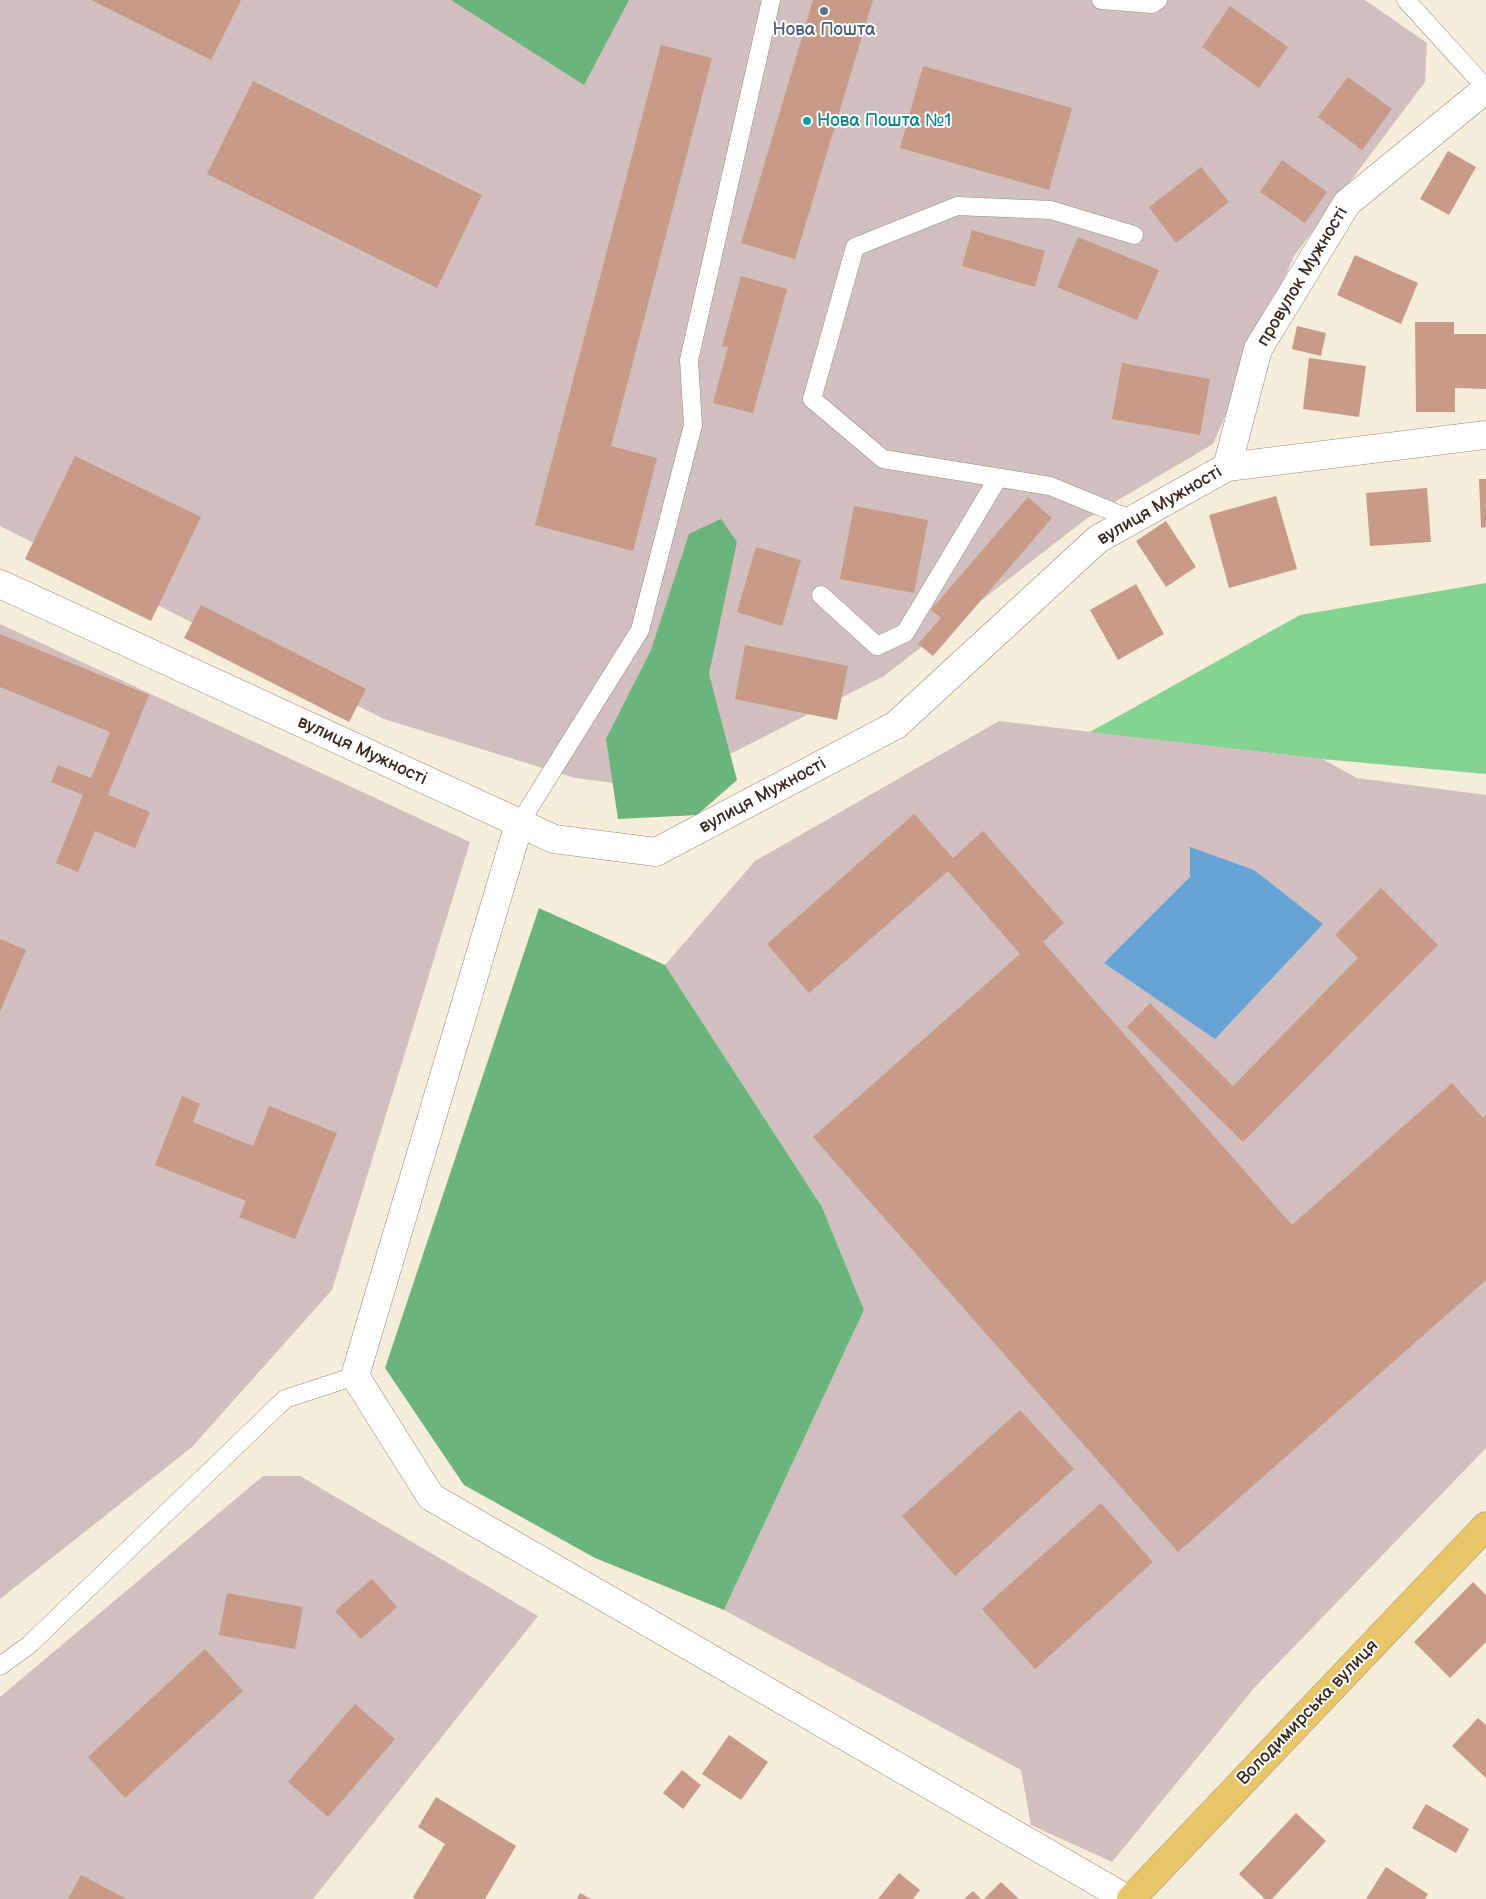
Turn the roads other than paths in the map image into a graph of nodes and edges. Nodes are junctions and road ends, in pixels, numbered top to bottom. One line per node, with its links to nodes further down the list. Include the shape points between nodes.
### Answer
1 (771, 0): 13 (lane, via 690,360 693,425 640,630)
2 (1101, 0): 3 (lane, via 1152,4)
3 (1158, 0)
4 (1406, 0): 5 (lane)
5 (1486, 89): 8 (street, провулок Мужності, via 1347,203 1258,349)
6 (1134, 236): 9 (lane, via 1050,210 958,206 855,247 812,399 883,459)
7 (1486, 434): 8 (street, вулиця Мужності)
8 (1228, 467): 10 (street, вулиця Мужності)
9 (998, 478): 10 (lane, via 1050,486); 12 (lane, via 905,633 877,646)
10 (1133, 520): 13 (street, вулиця Мужності, via 1098,539 896,725 656,852 554,839)
11 (0, 584): 13 (street, вулиця Мужності)
12 (821, 595)
13 (519, 824): 14 (street)
14 (355, 1376): 16 (lane, via 285,1399 29,1645); 17 (street, via 431,1497)
15 (1486, 1526): 18 (main road, Володимирська вулиця)
16 (0, 1666)
17 (1127, 1899)
18 (1131, 1899)

